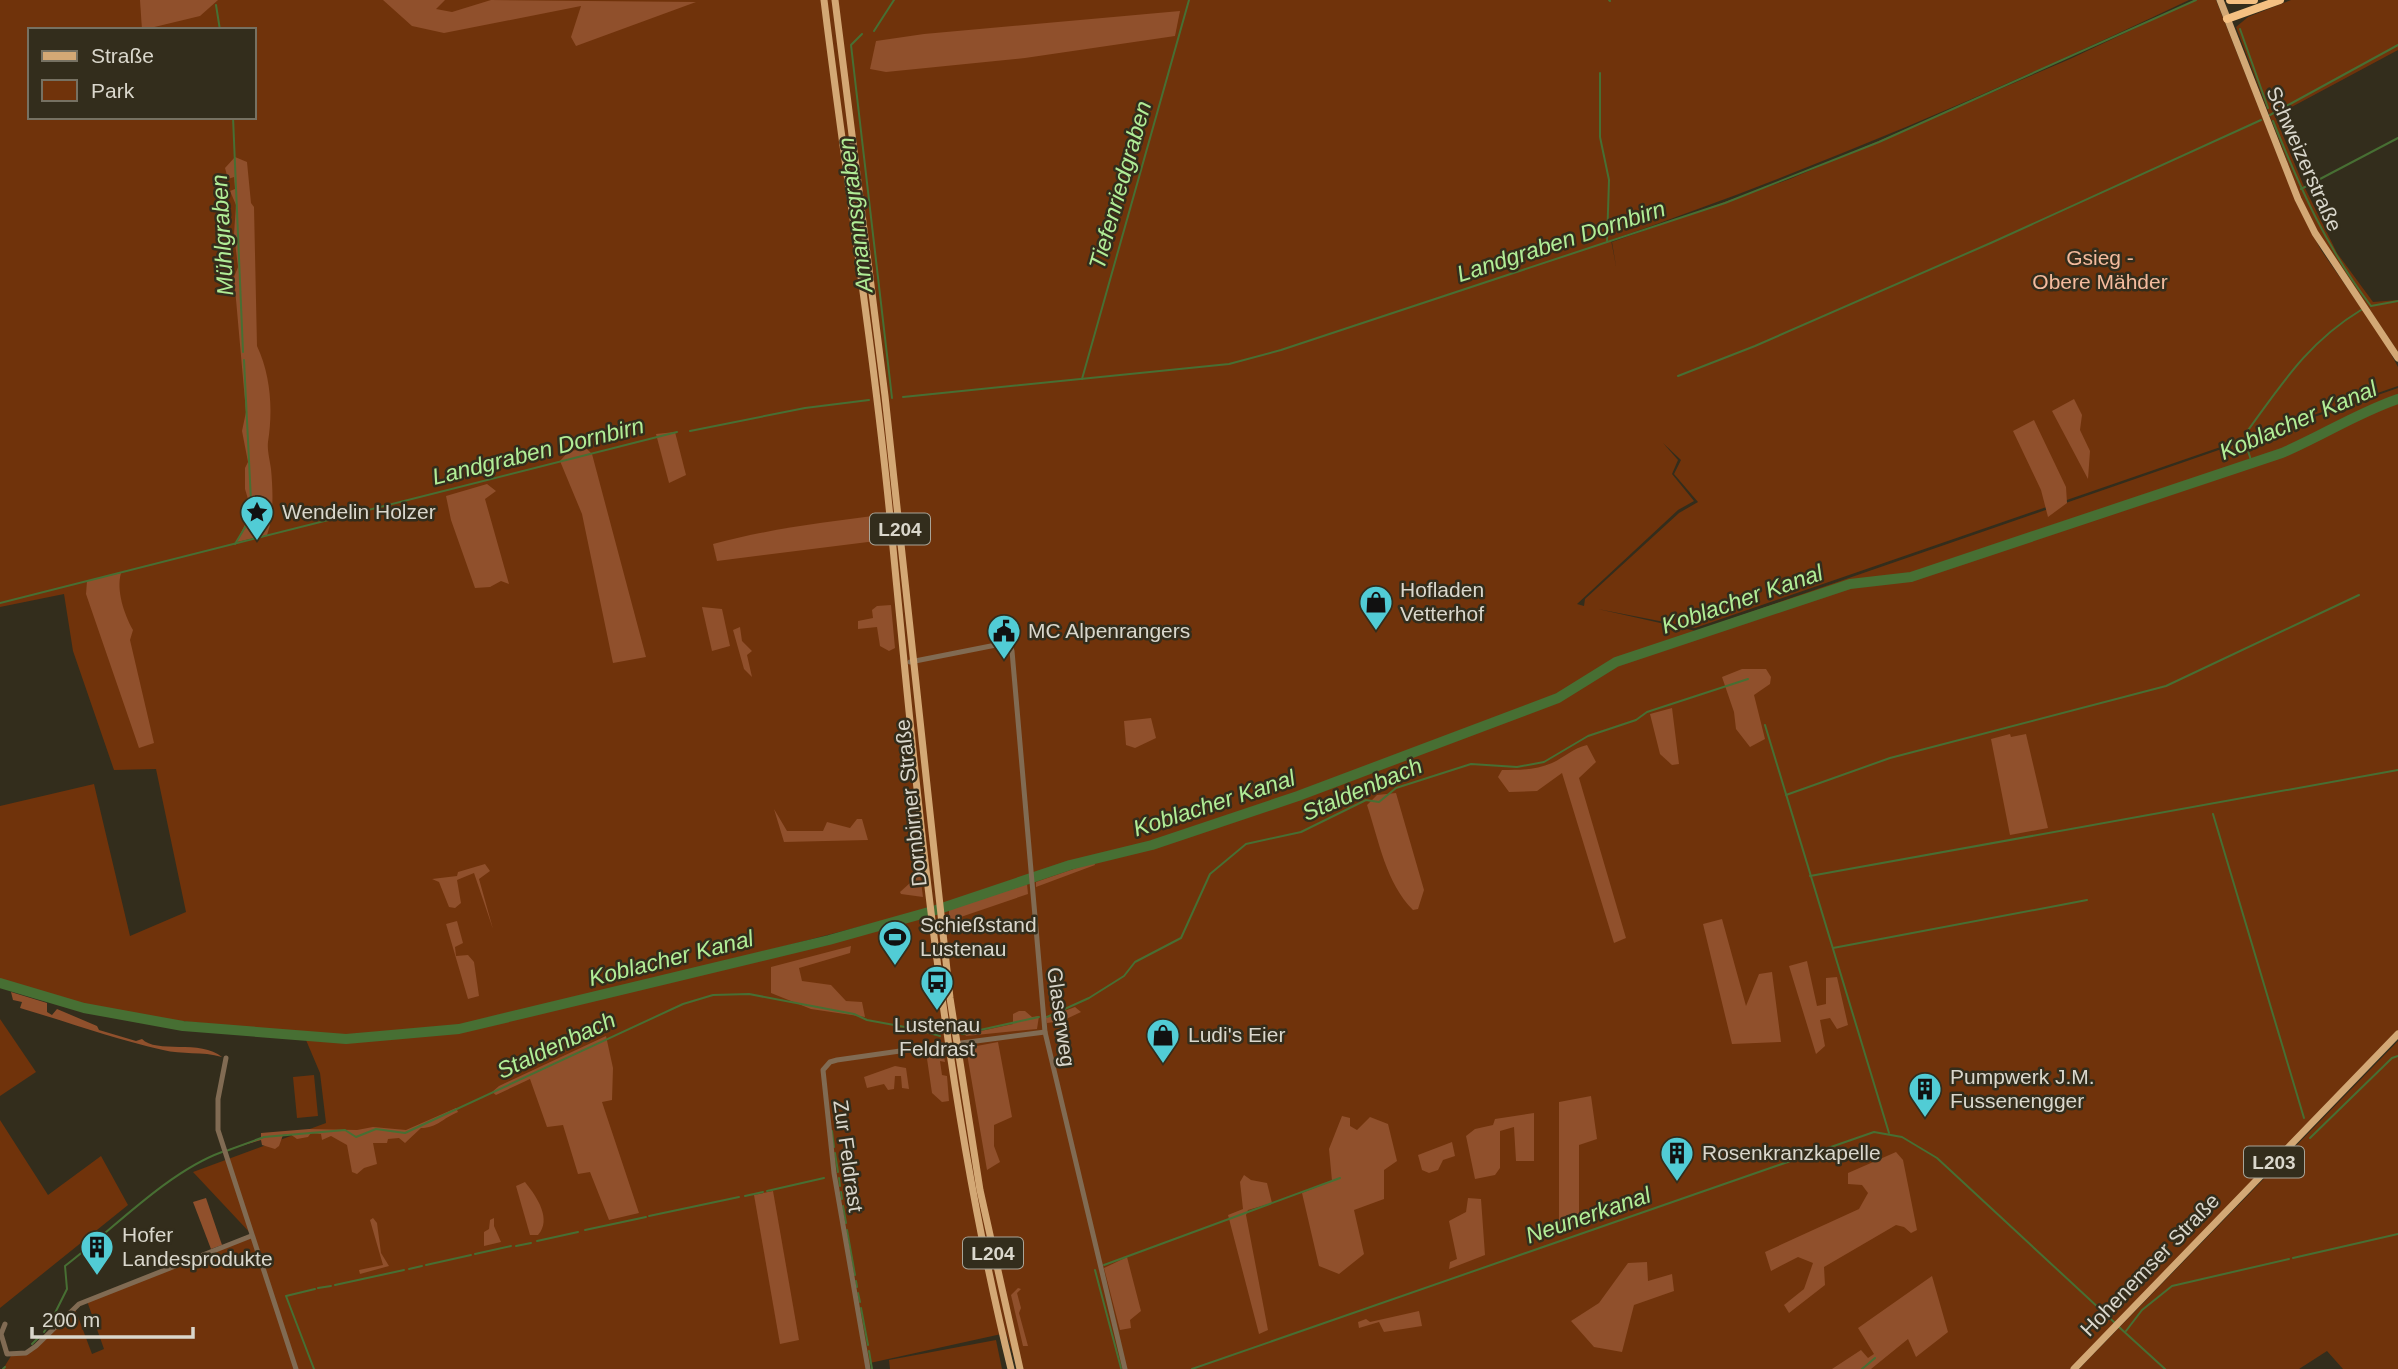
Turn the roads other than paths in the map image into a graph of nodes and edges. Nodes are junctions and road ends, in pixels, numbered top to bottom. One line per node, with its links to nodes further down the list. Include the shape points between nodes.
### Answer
1 (824, 0): 10 (main road, Dornbirner Straße / L204, via 876,396)
2 (835, 0): 9 (main road, Dornbirner Straße / L204)
3 (2220, 0): 7 (main road, Schweizerstraße)
4 (2230, 0): 5 (highway)
5 (2254, 0)
6 (2280, 0): 7 (highway)
7 (2227, 19): 8 (main road, Schweizerstraße, via 2315,233)
8 (2398, 358)
9 (914, 661): 10 (street); 11 (main road, Dornbirner Straße / L204); 12 (street, Glaserweg, via 1010,645)
10 (904, 662): 11 (main road, Dornbirner Straße / L204)
11 (933, 888): 21 (main road, Dornbirner Straße / L204, via 933,925 961,1129); 22 (main road, Dornbirner Straße / L204, via 973,1151)
12 (1045, 1032): 14 (street); 23 (street, Glaserweg)
13 (2398, 1034): 24 (main road, Hohenemser Straße / L203)
14 (961, 1043)
15 (943, 1045): 20 (street, Zur Feldrast, via 837,1060 822,1070 834,1173)
16 (226, 1058): 17 (street, via 218,1130)
17 (251, 1236): 18 (street, via 79,1304 26,1353 7,1354 1,1334); 19 (street)
18 (5, 1324)
19 (296, 1369)
20 (868, 1369)
21 (1011, 1369)
22 (1020, 1369)
23 (1125, 1369)
24 (2074, 1369)

